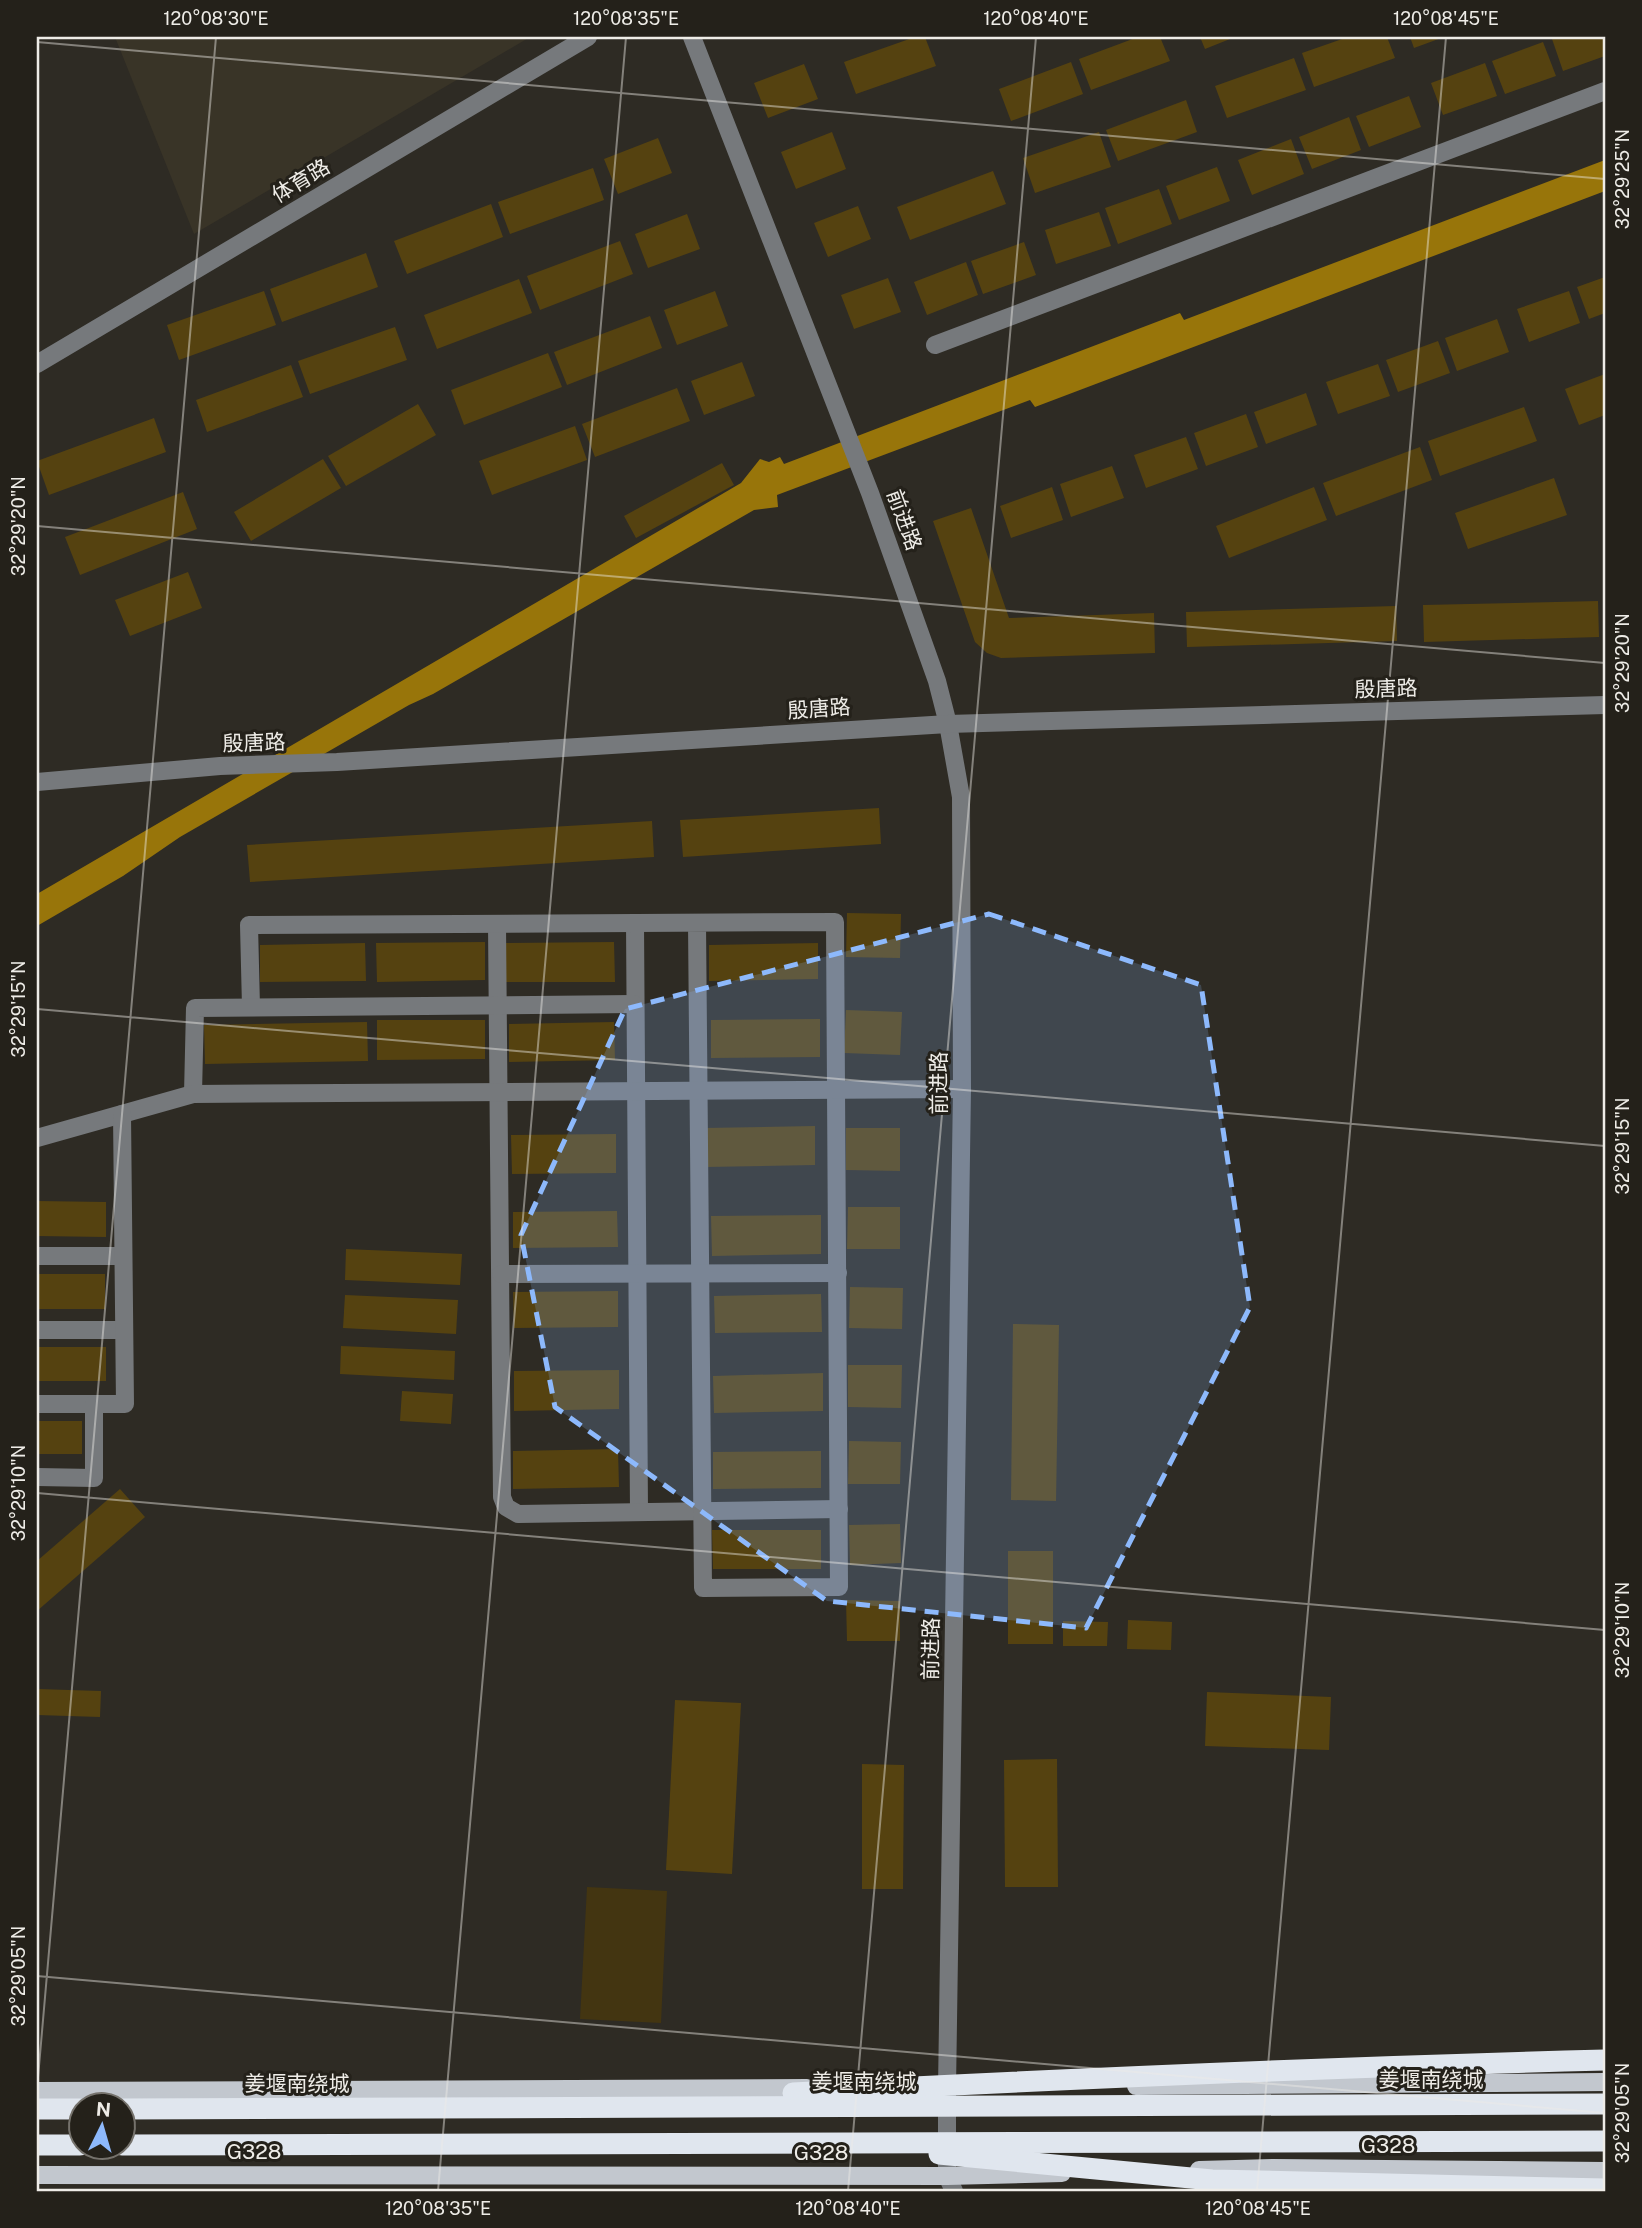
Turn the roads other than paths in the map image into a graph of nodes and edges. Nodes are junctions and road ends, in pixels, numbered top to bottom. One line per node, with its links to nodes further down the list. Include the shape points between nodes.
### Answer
1 (588, 37): 5 (street, 体育路)
2 (692, 37): 7 (street, 前进路, via 870,493)
3 (1605, 92): 4 (street)
4 (934, 345)
5 (37, 364)
6 (1605, 705): 7 (street, 殷唐路)
7 (948, 724): 8 (street, 殷唐路, via 220,766); 15 (street, 前进路, via 961,797)
8 (37, 782)
9 (635, 923): 10 (street); 11 (street); 12 (street)
10 (697, 923): 16 (street, via 835,922); 18 (street)
11 (497, 924): 13 (street); 14 (street, via 249,925)
12 (634, 1004): 13 (street); 17 (street)
13 (499, 1005): 14 (street); 19 (street)
14 (251, 1007): 20 (street, via 195,1008)
15 (962, 1089): 16 (street); 39 (street, 前进路)
16 (837, 1090): 18 (street); 27 (street)
17 (635, 1091): 18 (street); 19 (street); 25 (street)
18 (698, 1091): 26 (street)
19 (500, 1092): 20 (street); 28 (street)
20 (193, 1094): 21 (street)
21 (122, 1114): 22 (street); 24 (street)
22 (37, 1138)
23 (37, 1256): 24 (street)
24 (123, 1256): 30 (street)
25 (637, 1273): 26 (street); 28 (street); 36 (street)
26 (700, 1273): 27 (street); 35 (street)
27 (838, 1273): 34 (street)
28 (501, 1274): 36 (street, via 502,1497 506,1507 518,1514)
29 (37, 1330): 30 (street)
30 (124, 1330): 32 (street, via 125,1404)
31 (37, 1404): 32 (street)
32 (94, 1404): 33 (street, via 94,1478)
33 (37, 1478)
34 (839, 1509): 35 (street); 35 (street, via 839,1587 703,1588)
35 (702, 1511): 36 (street)
36 (639, 1512)
37 (1605, 2060): 42 (highway, bridge, via 1114,2076)
38 (1605, 2082): 39 (main road)
39 (947, 2088): 40 (main road); 54 (street, 前进路)
40 (37, 2091)
41 (1605, 2104): 42 (highway, 姜堰南绕城, bridge)
42 (519, 2107): 45 (highway, 姜堰南绕城, bridge)
43 (37, 2109): 44 (highway)
44 (66, 2109)
45 (136, 2109)
46 (1605, 2141): 47 (highway, bridge)
47 (811, 2143): 50 (highway, bridge); 55 (highway, bridge, via 1212,2180)
48 (37, 2145): 49 (highway)
49 (66, 2145)
50 (136, 2145)
51 (1274, 2168): 52 (main road, G328 / G328); 54 (main road, G328 / G328); 56 (street)
52 (1605, 2171)
53 (37, 2175): 54 (main road, G328 / G328)
54 (951, 2184)
55 (1605, 2189)
56 (1250, 2191)

